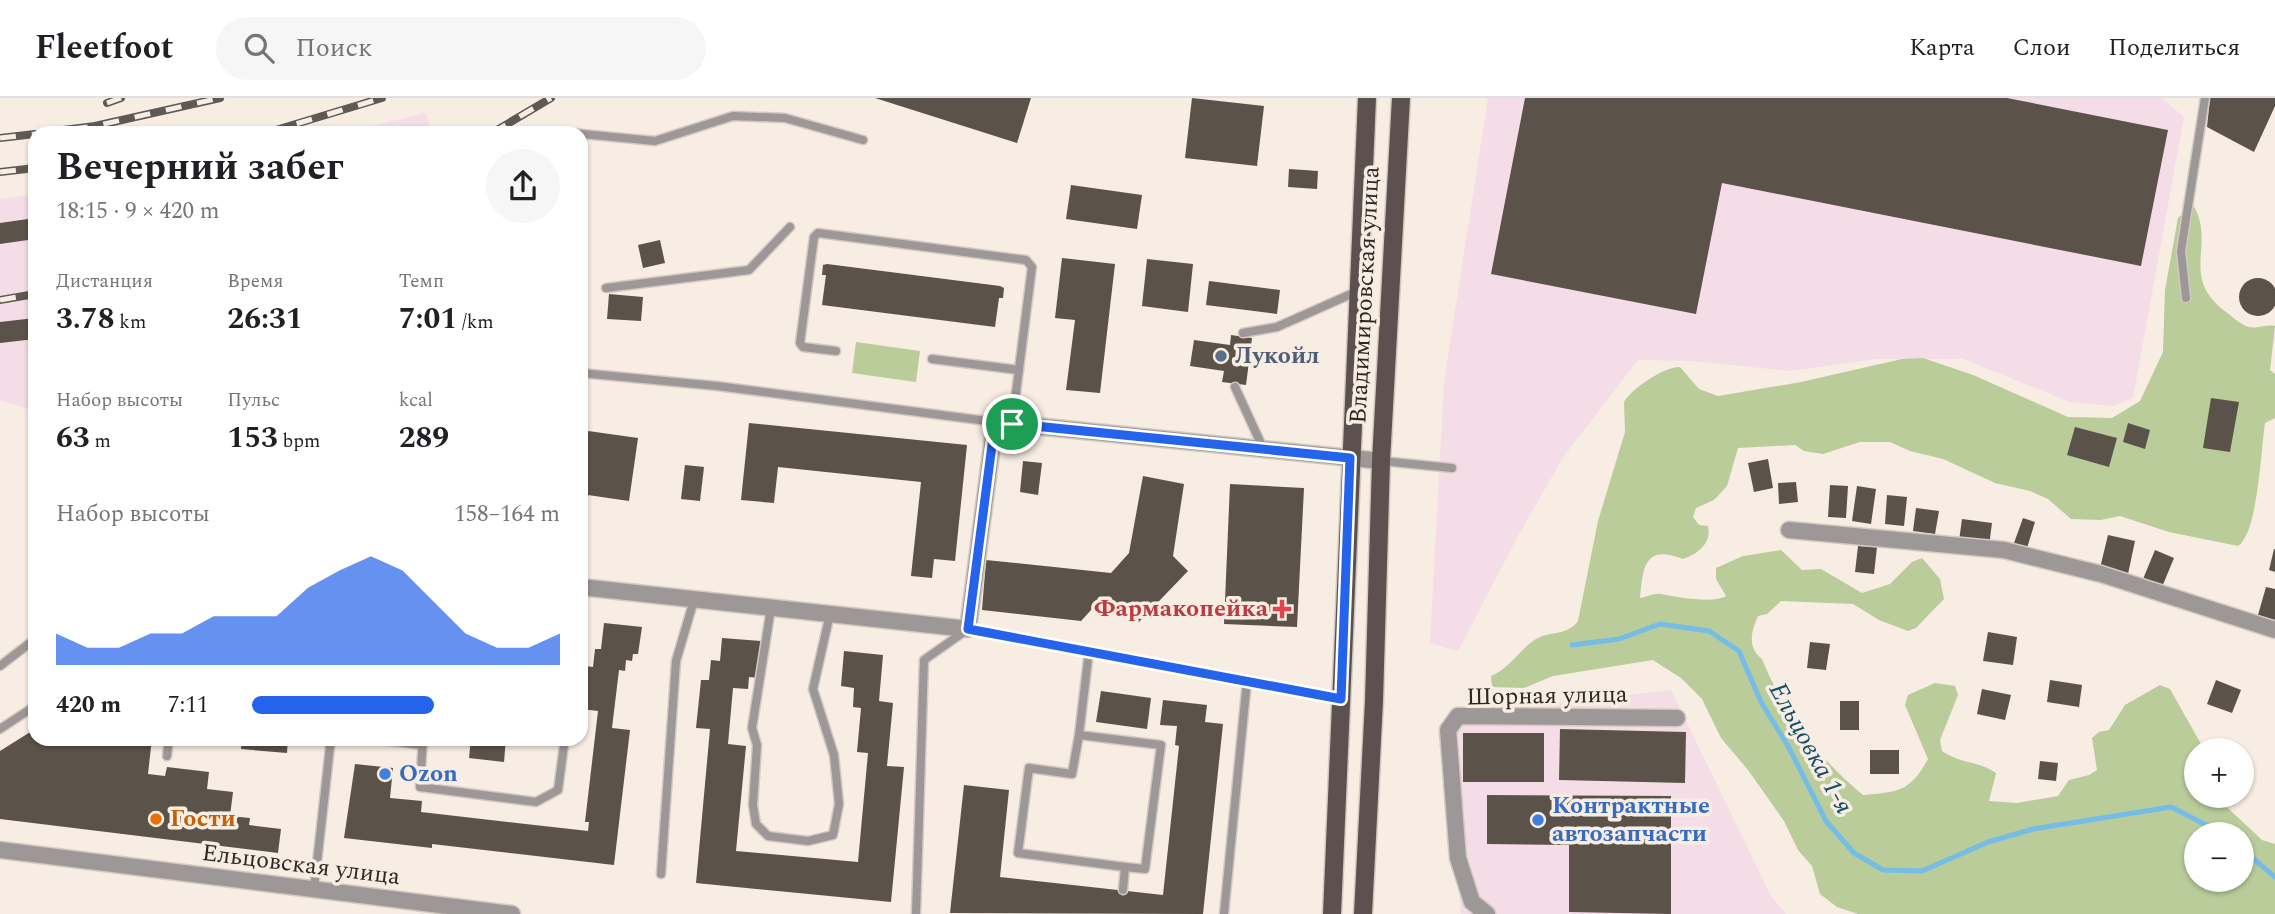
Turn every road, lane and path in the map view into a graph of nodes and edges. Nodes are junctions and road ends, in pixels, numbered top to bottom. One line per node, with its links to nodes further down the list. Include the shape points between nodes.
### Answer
1 (1367, 98): 8 (main road, Владимировская улица)
2 (1401, 98): 19 (main road, Владимировская улица)
3 (2205, 98): 9 (lane, via 2181,251)
4 (588, 135): 5 (lane, via 655,141 733,116 785,117)
5 (863, 140)
6 (790, 227): 7 (lane, via 749,270)
7 (606, 288)
8 (1358, 291): 10 (lane, via 1277,327); 18 (main road, Владимировская улица)
9 (2186, 298)
10 (1243, 333)
11 (836, 351): 13 (lane, via 800,343 818,233 1026,260 1032,267)
12 (932, 359): 13 (lane)
13 (1019, 370): 16 (lane)
14 (588, 374): 16 (lane)
15 (1234, 387): 17 (lane)
16 (1003, 423): 17 (street); 26 (street)
17 (1264, 450): 18 (street)
18 (1350, 458): 19 (street); 32 (main road, Владимировская улица)
19 (1381, 461): 20 (lane); 51 (main road, Владимировская улица)
20 (1452, 468)
21 (1789, 530): 27 (street, via 2004,551 2101,574)
22 (588, 591): 23 (street)
23 (694, 600): 24 (street); 44 (lane, via 676,661)
24 (771, 608): 25 (street); 25 (lane, via 752,728 757,745 756,824 768,836 808,841 833,835 839,804 834,755 813,689)
25 (830, 614): 26 (street)
26 (968, 629): 29 (lane); 48 (lane, via 925,660)
27 (2275, 630)
28 (28, 644): 30 (lane)
29 (1089, 651): 31 (lane); 36 (lane)
30 (0, 666)
31 (1247, 681): 32 (lane); 49 (lane)
32 (1341, 699): 50 (main road, Владимировская улица)
33 (28, 711): 35 (lane)
34 (1678, 718): 52 (street, Шорная улица, via 1458,716 1448,730 1458,858 1472,902)
35 (0, 729)
36 (1079, 735): 43 (lane, via 1161,745 1145,869); 43 (lane, via 1072,774 1029,768 1018,853)
37 (168, 746): 41 (lane)
38 (330, 746): 45 (lane)
39 (423, 746): 40 (lane, via 420,787 536,802 560,787)
40 (564, 746)
41 (167, 756)
42 (0, 850): 45 (street, Ельцовская улица)
43 (1125, 867): 46 (lane)
44 (661, 874)
45 (314, 889): 47 (street, Ельцовская улица)
46 (1123, 890)
47 (512, 914)
48 (916, 914)
49 (1224, 914)
50 (1332, 914)
51 (1363, 914)
52 (1487, 914)

